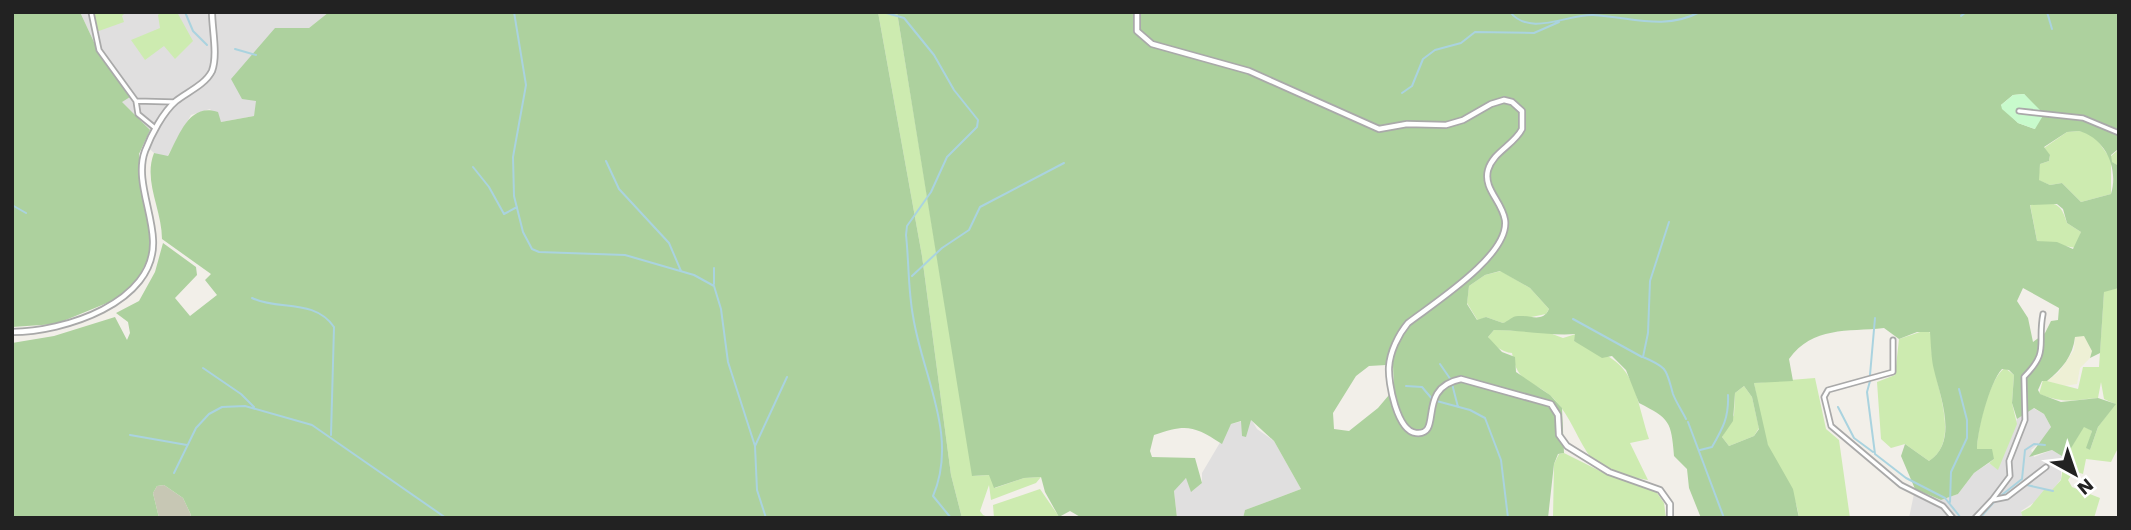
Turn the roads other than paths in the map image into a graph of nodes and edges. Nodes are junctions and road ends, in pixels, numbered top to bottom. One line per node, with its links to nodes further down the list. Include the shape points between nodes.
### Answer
1 (90, 12): 4 (street, via 99,50)
2 (212, 12): 5 (street, via 211,71 201,84)
3 (1137, 12): 14 (street, via 1137,31 1152,44 1250,71 1379,129 1446,125 1497,101 1519,107 1524,115 1522,129 1492,160 1487,176 1504,214 1504,235 1486,261 1400,334 1389,367 1399,417 1409,430 1425,431 1438,388 1461,379 1546,402 1556,410 1559,435 1566,446 1600,467 1660,490 1670,504)
4 (136, 101): 5 (street); 7 (street, via 138,114)
5 (174, 102): 7 (street)
6 (2019, 111): 8 (street, via 2083,118)
7 (156, 129): 10 (street, via 141,169 153,240 150,264 141,280 124,298 62,324)
8 (2119, 133)
9 (2043, 314): 13 (street, via 2043,347 2036,365 2024,377 2025,420 2009,461 2010,476)
10 (12, 332)
11 (1893, 340): 15 (street, via 1892,372 1828,390 1824,397 1827,415 1831,426 1901,485 1943,506)
12 (2046, 467): 13 (street, via 2007,497)
13 (1992, 500): 16 (street)
14 (1670, 518)
15 (1953, 518)
16 (1975, 518)

